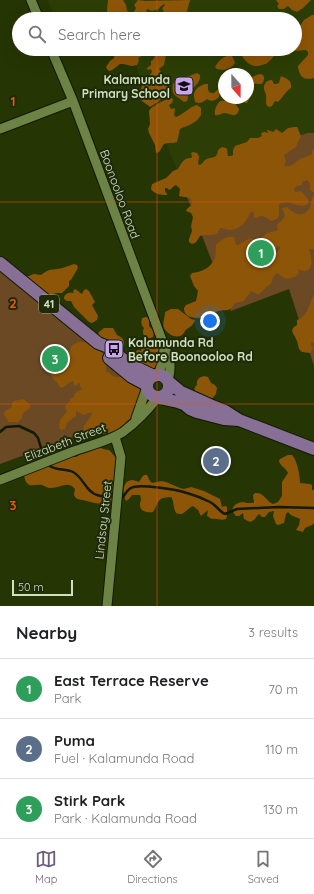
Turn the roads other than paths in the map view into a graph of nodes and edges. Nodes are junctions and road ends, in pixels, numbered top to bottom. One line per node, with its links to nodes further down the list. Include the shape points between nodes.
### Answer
1 (31, 0): 2 (street)
2 (36, 12)
3 (54, 56): 4 (street, Boonooloo Road)
4 (73, 101): 5 (street); 7 (street, Boonooloo Road, via 164,348)
5 (0, 129)
6 (0, 263): 7 (main road, 41, via 98,343 117,366 132,377)
7 (157, 381): 8 (main road, 41, via 149,393); 8 (main road, via 170,386 166,395); 9 (main road, 41, via 225,410); 10 (street)
8 (158, 398): 9 (main road, 41, via 184,404 197,412); 10 (street, Elizabeth Street)
9 (238, 420): 12 (main road, 41)
10 (135, 421): 11 (street, Elizabeth Street)
11 (114, 437): 13 (street, Elizabeth Street); 14 (street, Lindsay Street, via 121,457)
12 (314, 449)
13 (0, 480)
14 (107, 606)

